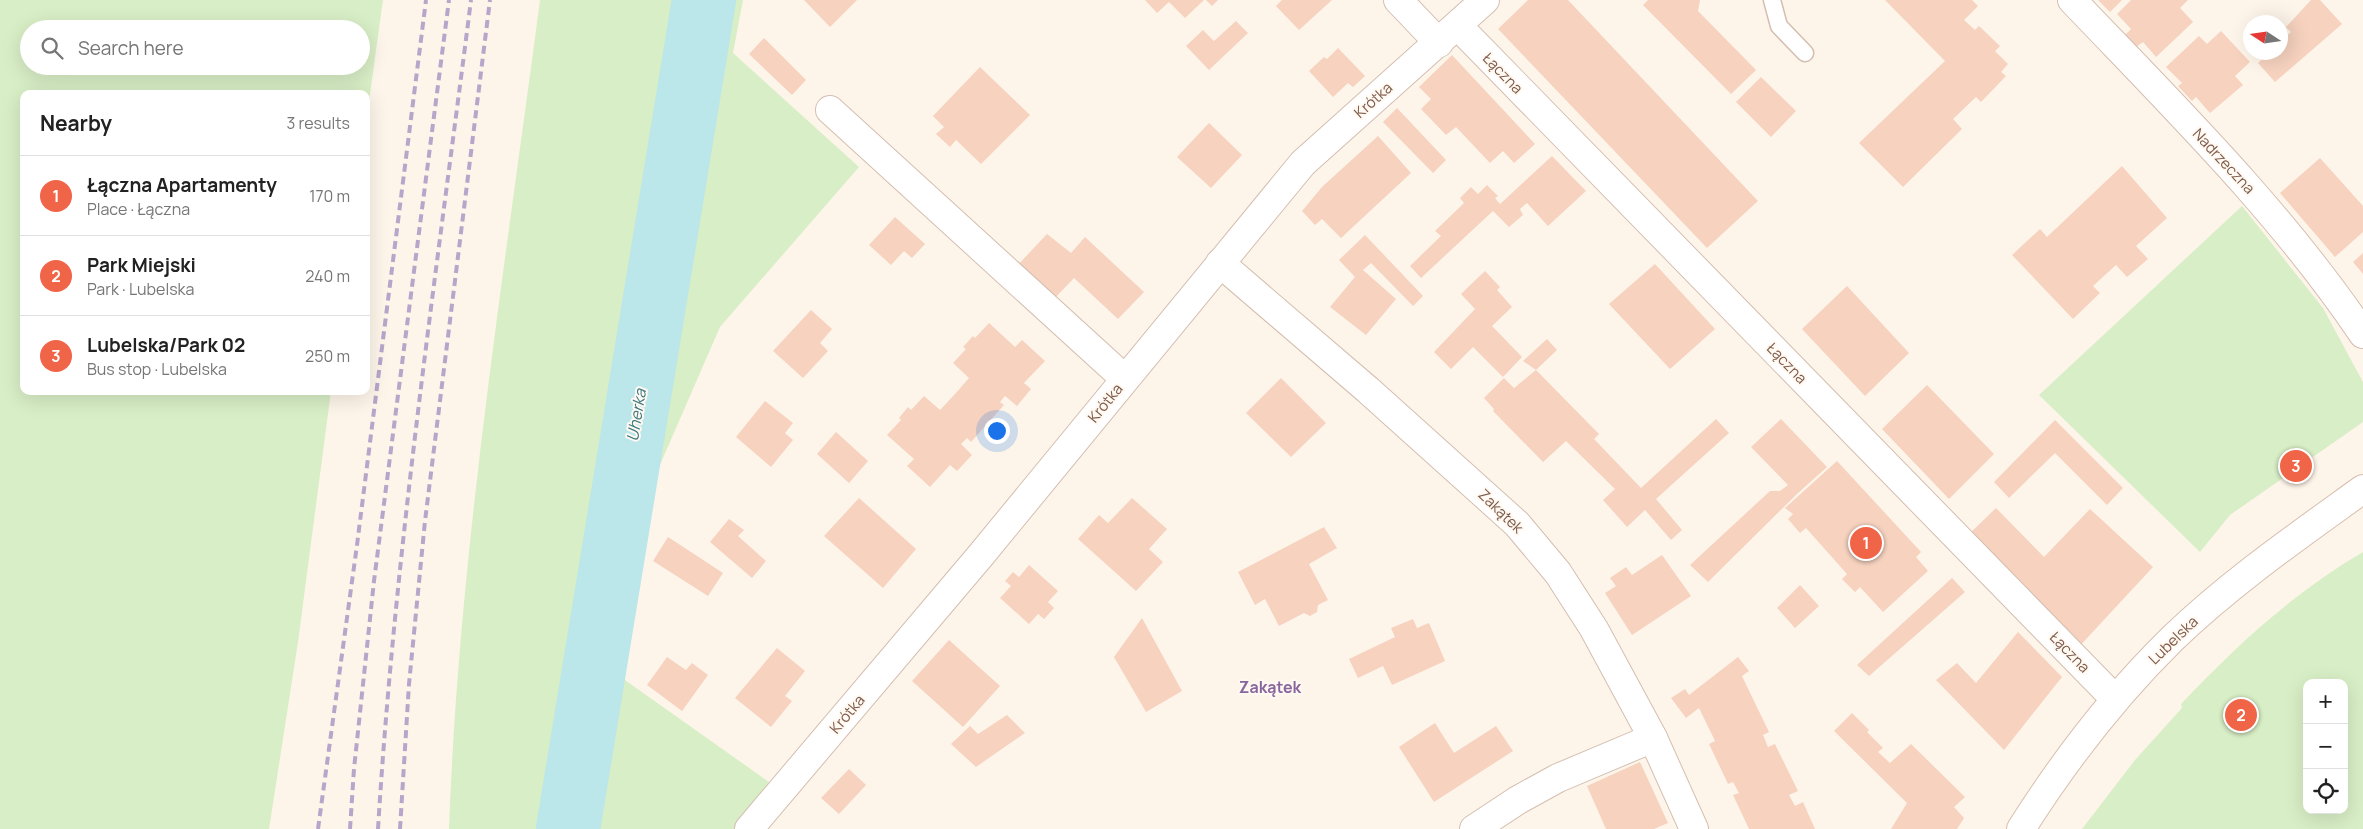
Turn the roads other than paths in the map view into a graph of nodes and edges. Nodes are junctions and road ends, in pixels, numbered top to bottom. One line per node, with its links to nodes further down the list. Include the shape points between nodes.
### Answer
1 (1398, 0): 5 (street, Łączna)
2 (1486, 0): 5 (street, Krótka)
3 (1772, 0): 6 (lane, via 1779,26)
4 (2072, 0): 9 (street, Nadrzeczna, via 2274,215 2334,291)
5 (1448, 34): 8 (street, Krótka, via 1303,163); 12 (street, Łączna)
6 (1805, 53)
7 (830, 110): 10 (street)
8 (1220, 263): 10 (street, Krótka); 13 (street, Zakątek, via 1517,524 1558,573 1594,629)
9 (2363, 334)
10 (1125, 378): 14 (street, Krótka, via 981,556)
11 (2363, 489): 12 (street, Lubelska, via 2252,571 2173,638)
12 (2116, 699): 17 (street, Lubelska, via 2044,792)
13 (1653, 738): 15 (street, via 1558,778); 16 (street, Zakątek)
14 (749, 829)
15 (1474, 829)
16 (1694, 829)
17 (2021, 829)

